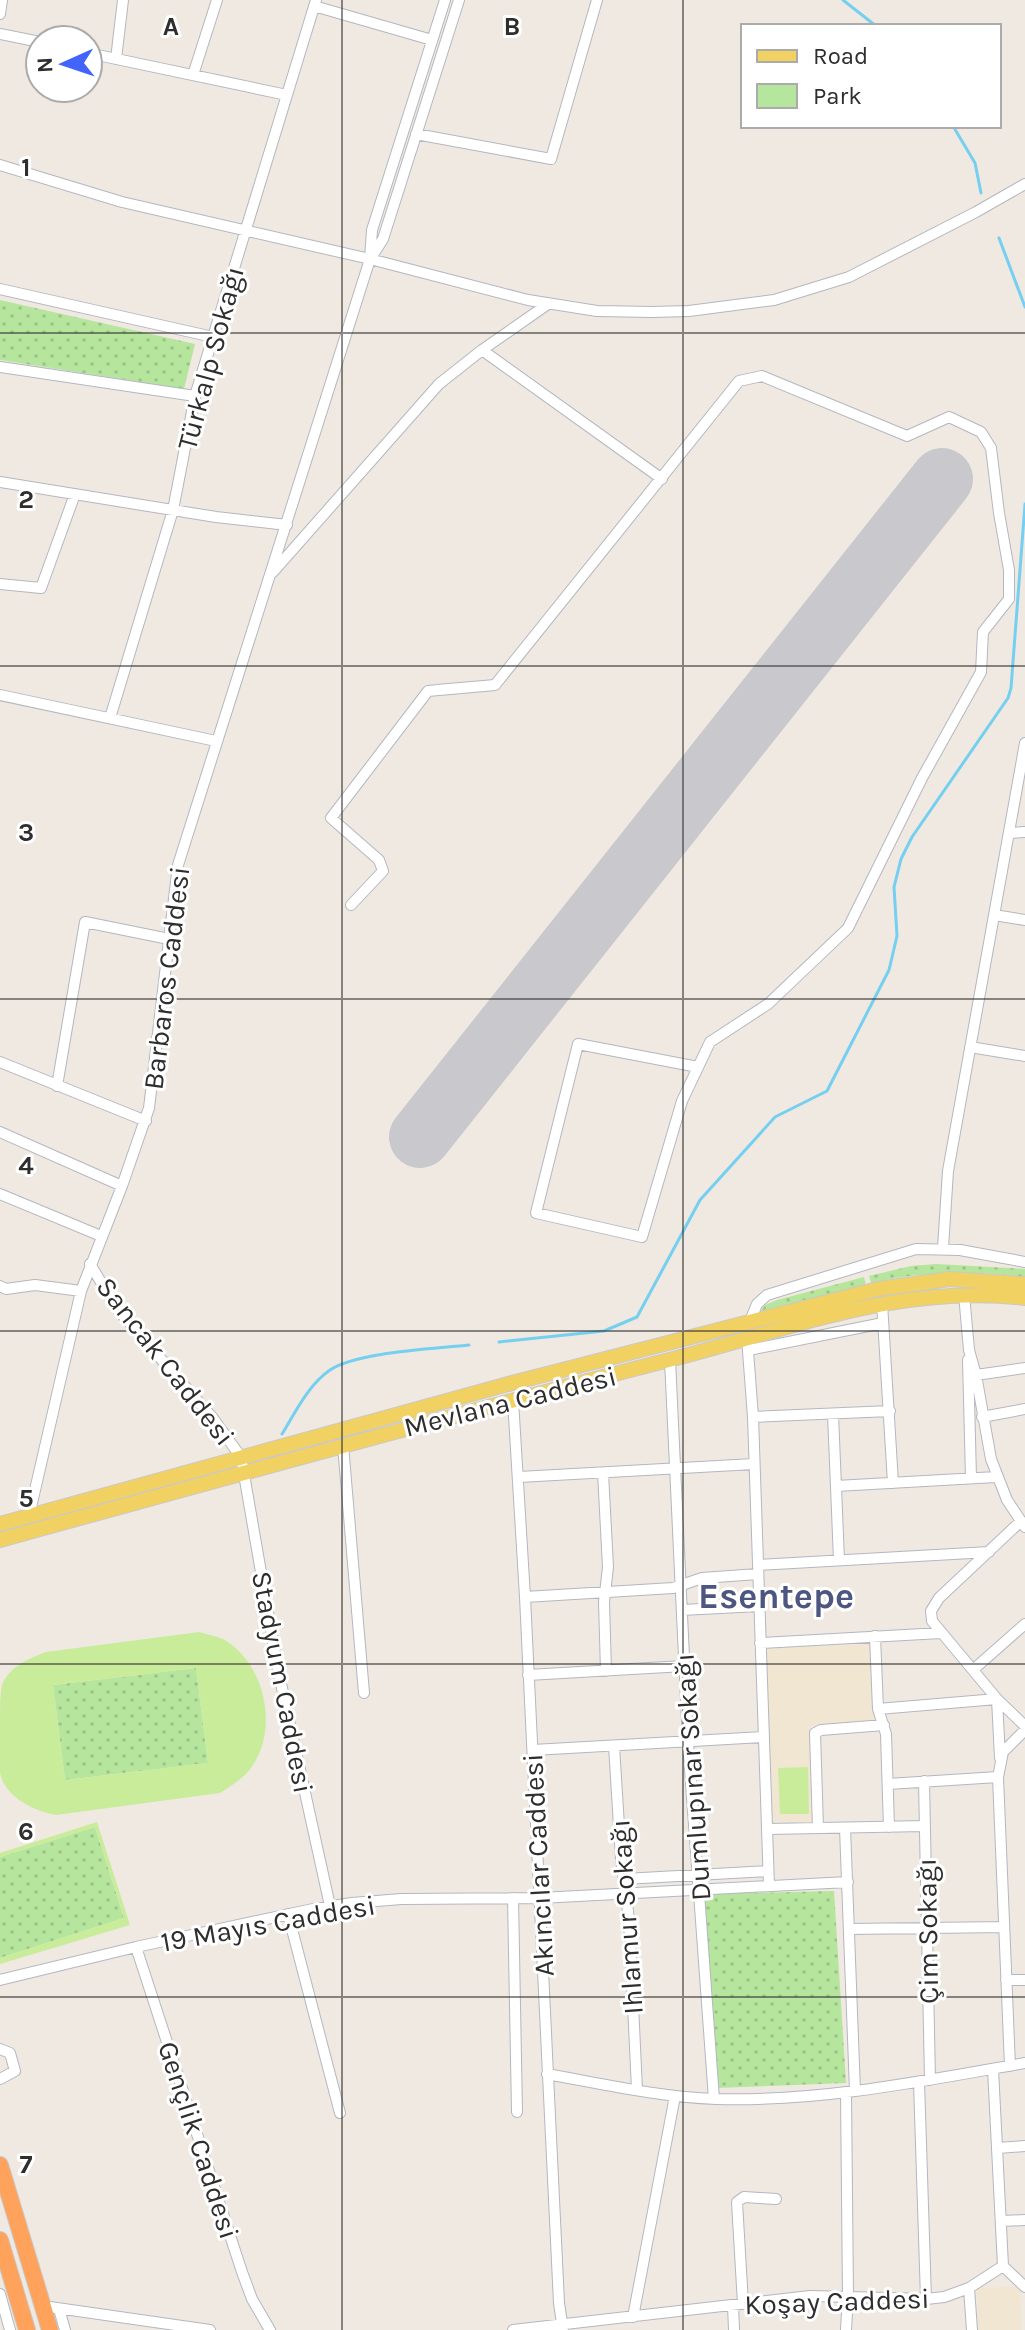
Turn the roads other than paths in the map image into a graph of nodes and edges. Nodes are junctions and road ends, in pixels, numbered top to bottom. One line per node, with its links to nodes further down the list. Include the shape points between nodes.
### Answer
1 (2, 0): 8 (street)
2 (123, 0): 13 (street)
3 (217, 0): 14 (street)
4 (445, 0): 11 (street, Barbaros Caddesi)
5 (459, 0): 16 (street, Barbaros Caddesi)
6 (597, 0): 16 (street, via 551,159)
7 (315, 3): 11 (street); 15 (street, Türkalp Sokağı)
8 (0, 14)
9 (0, 34): 10 (street)
10 (24, 39)
11 (432, 40): 20 (street, Barbaros Caddesi, via 372,230)
12 (104, 56): 13 (street)
13 (116, 59): 14 (street)
14 (193, 75): 15 (street)
15 (287, 95): 19 (street, Türkalp Sokağı)
16 (416, 134): 20 (street, Barbaros Caddesi, via 383,239)
17 (0, 165): 19 (street)
18 (1025, 184): 22 (street, via 874,267 798,294 689,311 597,311)
19 (244, 231): 20 (street); 23 (street, Türkalp Sokağı)
20 (370, 259): 22 (street); 31 (street, Barbaros Caddesi)
21 (0, 289): 23 (street)
22 (548, 304): 24 (street)
23 (213, 337): 26 (street, Türkalp Sokağı)
24 (482, 350): 27 (street); 32 (street, via 439,384)
25 (0, 367): 26 (street)
26 (195, 396): 30 (street, Türkalp Sokağı)
27 (662, 479): 34 (street); 49 (street, via 739,381 762,376 907,436 949,417 981,432 991,448 1009,570 1009,599 983,632 981,672 848,928 768,1004 710,1042)
28 (0, 482): 29 (street)
29 (75, 494): 30 (street); 33 (street, via 41,588)
30 (173, 510): 31 (street); 37 (street, Türkalp Sokağı)
31 (287, 525): 32 (street, Barbaros Caddesi)
32 (269, 577): 38 (street, Barbaros Caddesi)
33 (0, 584)
34 (495, 685): 35 (street); 42 (street, via 428,691 331,818 379,860 383,871)
35 (437, 690)
36 (0, 695): 37 (street)
37 (110, 718): 38 (street)
38 (216, 741): 45 (street, Barbaros Caddesi, via 178,865)
39 (1025, 743): 41 (street)
40 (1025, 832): 41 (street)
41 (1010, 833): 43 (street)
42 (351, 905)
43 (994, 915): 44 (street); 46 (street)
44 (1025, 920)
45 (169, 939): 50 (street, via 85,922); 51 (street, Barbaros Caddesi)
46 (970, 1047): 47 (street); 56 (street, via 948,1171)
47 (1025, 1056)
48 (0, 1062): 50 (street)
49 (698, 1067): 49 (street, via 682,1101 642,1237 536,1213 578,1044)
50 (57, 1086): 51 (street)
51 (146, 1121): 53 (street, Barbaros Caddesi)
52 (0, 1132): 53 (street)
53 (122, 1186): 55 (street, Barbaros Caddesi)
54 (0, 1194): 55 (street)
55 (101, 1236): 58 (street, Barbaros Caddesi)
56 (943, 1248): 57 (street); 65 (street, via 916,1249 767,1295)
57 (1025, 1262)
58 (90, 1264): 61 (street, Barbaros Caddesi); 79 (street, Sancak Caddesi, via 118,1310 212,1417)
59 (1025, 1284): 65 (main road, Mevlana Caddesi, via 914,1282)
60 (2, 1291): 61 (street, via 35,1285)
61 (81, 1291): 88 (street, Barbaros Caddesi)
62 (964, 1294): 63 (main road, Mevlana Caddesi); 64 (main road, Mevlana Caddesi); 68 (street)
63 (1025, 1298)
64 (882, 1303): 66 (street); 67 (main road, Mevlana Caddesi)
65 (750, 1321): 79 (main road, Mevlana Caddesi)
66 (883, 1323): 67 (street); 74 (street)
67 (748, 1344): 69 (main road, Mevlana Caddesi); 76 (street)
68 (969, 1350): 71 (street); 85 (street)
69 (670, 1360): 72 (main road, Mevlana Caddesi); 81 (street, Dumlupınar Sokağı)
70 (1025, 1368): 71 (street)
71 (976, 1375): 77 (street)
72 (513, 1400): 78 (main road, Mevlana Caddesi); 83 (street, Akıncılar Caddesi)
73 (1025, 1409): 77 (street)
74 (890, 1411): 75 (street); 86 (street)
75 (833, 1414): 76 (street); 87 (street)
76 (753, 1417): 80 (street)
77 (982, 1417): 84 (street)
78 (343, 1445): 79 (main road, Mevlana Caddesi); 108 (street)
79 (243, 1464): 88 (main road, Mevlana Caddesi); 91 (main road, Mevlana Caddesi); 135 (street, Stadyum Caddesi, via 278,1670)
80 (754, 1464): 81 (street); 94 (street)
81 (675, 1469): 82 (street); 95 (street, Dumlupınar Sokağı)
82 (603, 1473): 83 (street); 96 (street)
83 (519, 1477): 97 (street, Akıncılar Caddesi)
84 (996, 1477): 85 (street); 90 (street)
85 (971, 1478): 86 (street)
86 (893, 1483): 87 (street)
87 (836, 1486): 93 (street)
88 (29, 1516): 89 (main road, Mevlana Caddesi)
89 (0, 1524)
90 (1022, 1524): 92 (street)
91 (0, 1540)
92 (989, 1552): 93 (street); 101 (street, via 931,1611)
93 (839, 1560): 94 (street)
94 (758, 1570): 95 (street); 98 (street)
95 (680, 1586): 96 (street); 99 (street, Dumlupınar Sokağı)
96 (605, 1593): 97 (street); 106 (street)
97 (525, 1597): 107 (street, Akıncılar Caddesi)
98 (759, 1606): 99 (street); 103 (street)
99 (682, 1610): 104 (street, Dumlupınar Sokağı)
100 (1025, 1624): 105 (street)
101 (941, 1633): 102 (street); 105 (street)
102 (875, 1636): 103 (street); 110 (street)
103 (760, 1643): 113 (street)
104 (684, 1666): 106 (street); 114 (street, Dumlupınar Sokağı)
105 (974, 1669): 109 (street)
106 (606, 1671): 107 (street)
107 (528, 1675): 116 (street, Akıncılar Caddesi)
108 (364, 1693)
109 (997, 1699): 110 (street); 112 (street); 117 (street)
110 (878, 1709): 111 (street)
111 (884, 1725): 120 (street); 123 (street, via 815,1733)
112 (1025, 1728): 117 (street)
113 (763, 1737): 114 (street); 125 (street)
114 (688, 1742): 115 (street); 127 (street, Dumlupınar Sokağı)
115 (614, 1746): 116 (street); 128 (street, Ihlamur Sokağı)
116 (533, 1750): 134 (street, Akıncılar Caddesi)
117 (1000, 1758): 118 (street)
118 (998, 1777): 119 (street); 137 (street)
119 (924, 1781): 120 (street); 121 (street, Çim Sokağı)
120 (888, 1784): 122 (street)
121 (925, 1826): 122 (street); 138 (street, Çim Sokağı)
122 (889, 1827): 124 (street)
123 (818, 1828): 124 (street); 125 (street)
124 (845, 1828): 129 (street)
125 (768, 1829): 126 (street)
126 (768, 1871): 127 (street); 130 (street)
127 (697, 1875): 128 (street); 131 (street, Dumlupınar Sokağı)
128 (624, 1879): 132 (street, Ihlamur Sokağı)
129 (848, 1882): 130 (street, 19 Mayıs Caddesi); 139 (street)
130 (769, 1886): 131 (street, 19 Mayıs Caddesi)
131 (698, 1889): 132 (street, 19 Mayıs Caddesi); 154 (street, Dumlupınar Sokağı)
132 (627, 1894): 134 (street, 19 Mayıs Caddesi); 151 (street, Ihlamur Sokağı)
133 (513, 1898): 134 (street, 19 Mayıs Caddesi); 135 (street, 19 Mayıs Caddesi); 155 (street)
134 (540, 1898): 148 (street, Akıncılar Caddesi)
135 (330, 1906): 136 (street, 19 Mayıs Caddesi)
136 (288, 1914): 140 (street, 19 Mayıs Caddesi); 156 (street)
137 (1004, 1927): 138 (street); 142 (street)
138 (927, 1928): 139 (street); 150 (street, Çim Sokağı)
139 (849, 1929): 152 (street)
140 (136, 1947): 141 (street, 19 Mayıs Caddesi); 179 (street, Gençlik Caddesi, via 242,2272)
141 (0, 1980)
142 (1006, 1980): 143 (street); 146 (street)
143 (1025, 1980)
144 (0, 2049): 149 (street, via 10,2053 15,2071)
145 (1025, 2063): 146 (street)
146 (1010, 2066): 147 (street)
147 (993, 2069): 150 (street); 158 (street)
148 (547, 2074): 151 (street); 173 (street, Akıncılar Caddesi)
149 (0, 2079)
150 (925, 2081): 152 (street); 169 (street, Çim Sokağı)
151 (637, 2090): 153 (street)
152 (851, 2092): 154 (street); 168 (street)
153 (675, 2096): 154 (street); 172 (street)
154 (714, 2099)
155 (517, 2112)
156 (340, 2113)
157 (1025, 2146): 158 (street)
158 (998, 2148): 162 (street)
159 (0, 2165): 171 (highway)
160 (776, 2199): 170 (street, via 744,2197 737,2202)
161 (1025, 2220): 162 (street)
162 (1002, 2221): 164 (street)
163 (0, 2240): 175 (highway)
164 (1003, 2266): 165 (street); 166 (street, Koşay Caddesi)
165 (1025, 2287)
166 (969, 2288): 169 (street, Koşay Caddesi); 183 (street)
167 (0, 2294): 174 (street)
168 (848, 2295): 169 (street, Koşay Caddesi); 170 (street, Koşay Caddesi); 182 (street)
169 (926, 2299)
170 (738, 2304): 172 (street, Koşay Caddesi); 181 (street)
171 (51, 2308): 176 (highway); 177 (street); 178 (street)
172 (633, 2317): 173 (street, Koşay Caddesi)
173 (563, 2328): 180 (street, Koşay Caddesi)
174 (10, 2330)
175 (27, 2330)
176 (50, 2330)
177 (65, 2330)
178 (210, 2330)
179 (270, 2330)
180 (513, 2330)
181 (734, 2330)
182 (846, 2330)
183 (972, 2330)

